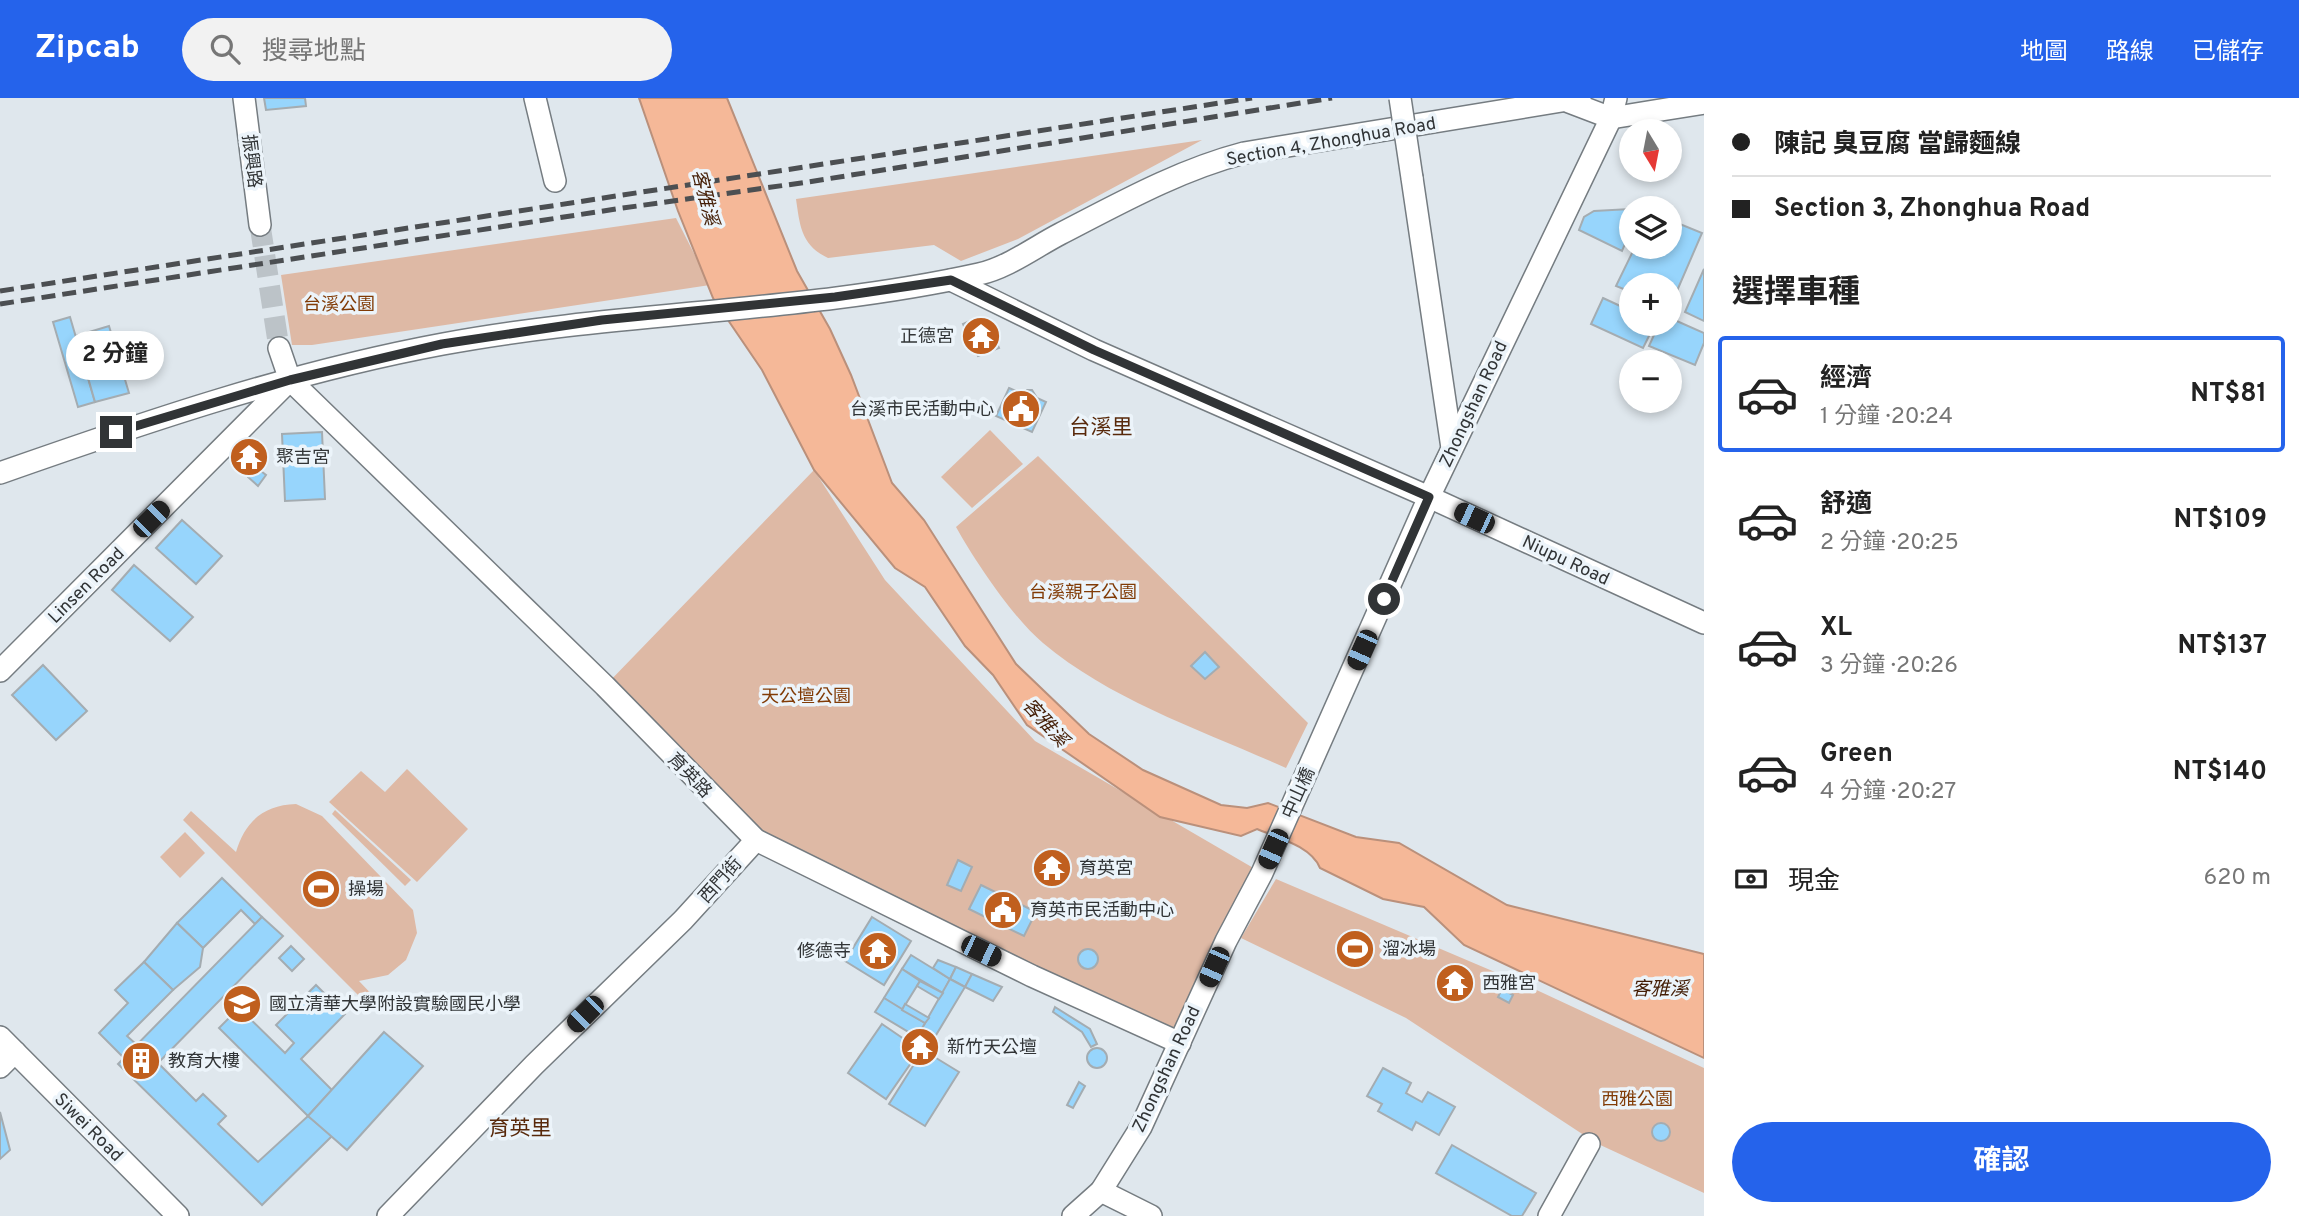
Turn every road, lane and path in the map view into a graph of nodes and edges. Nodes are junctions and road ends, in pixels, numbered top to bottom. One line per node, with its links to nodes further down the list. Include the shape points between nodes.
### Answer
1 (244, 98): 8 (street, 振興路)
2 (535, 98): 7 (street)
3 (1400, 98): 14 (street, bridge)
4 (1575, 100): 6 (street, Section 4, Zhonghua Road); 9 (street, Section 4, Zhonghua Road, via 1204,163 984,273)
5 (1704, 103): 6 (street)
6 (1614, 108): 14 (street, Zhongshan Road)
7 (555, 181)
8 (260, 225)
9 (951, 280): 11 (street, Section 4, Zhonghua Road, via 835,297 602,320 442,344); 16 (street, Niupu Road, via 1094,350)
10 (278, 348): 11 (street)
11 (290, 380): 12 (street, Section 4, Zhonghua Road); 13 (street, Linsen Road); 20 (street, 育英路, via 605,686)
12 (218, 401): 13 (street, via 238,401 245,407); 15 (street, Section 4, Zhonghua Road)
13 (243, 427): 18 (street, Linsen Road)
14 (1452, 449): 16 (street, Zhongshan Road)
15 (0, 473)
16 (1429, 497): 17 (street, Niupu Road); 19 (street, Zhongshan Road)
17 (1704, 623)
18 (0, 671)
19 (1317, 751): 21 (street, 中山橋)
20 (756, 840): 22 (street, 育英路); 27 (street, via 683,920)
21 (1262, 873): 22 (street, Zhongshan Road)
22 (1180, 1043): 25 (street, Zhongshan Road, via 1141,1127)
23 (5, 1052): 26 (street, Siwei Road)
24 (1589, 1144): 30 (street)
25 (1101, 1191): 28 (street, Zhongshan Road); 29 (street)
26 (178, 1216)
27 (388, 1216)
28 (1073, 1216)
29 (1151, 1216)
30 (1549, 1216)

